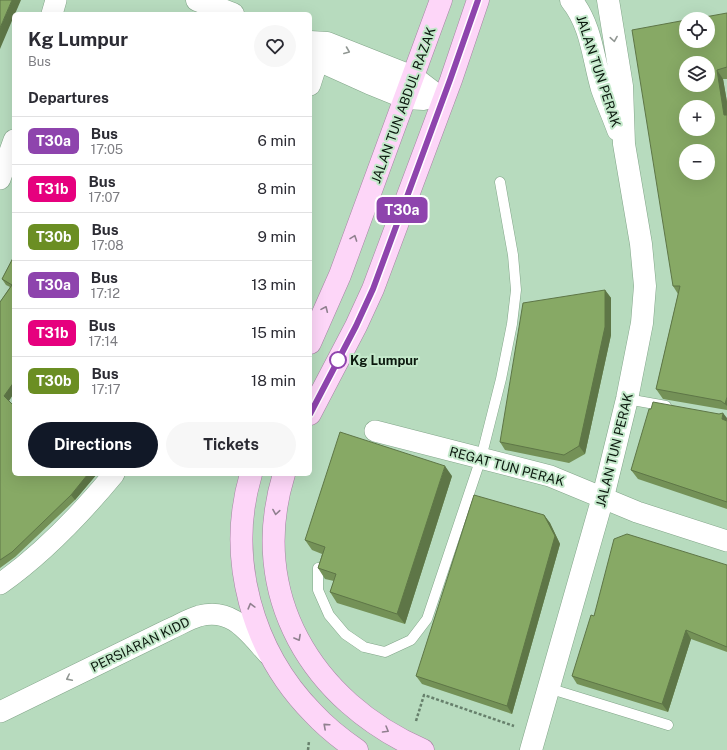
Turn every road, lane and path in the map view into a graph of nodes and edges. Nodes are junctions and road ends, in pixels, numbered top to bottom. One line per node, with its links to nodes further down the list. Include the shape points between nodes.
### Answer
1 (56, 0): 7 (street)
2 (197, 0): 8 (main road)
3 (441, 0): 11 (main road, JALAN TUN ABDUL RAZAK)
4 (478, 0): 13 (main road)
5 (571, 0): 14 (main road, JALAN TUN PERAK, via 585,22 603,90)
6 (608, 0): 14 (main road, JALAN TUN PERAK, one-way to 14, via 622,86)
7 (53, 12)
8 (228, 12)
9 (313, 50): 10 (street); 11 (main road, one-way to 11, via 327,43); 12 (main road, via 369,83)
10 (312, 62)
11 (413, 77): 12 (main road, JALAN TUN ABDUL RAZAK); 13 (main road)
12 (406, 98): 13 (main road); 18 (main road, JALAN TUN ABDUL RAZAK, one-way to 12, via 340,275)
13 (443, 100): 21 (main road, via 373,289)
14 (624, 144): 19 (main road, JALAN TUN PERAK, via 641,244 645,286 642,323)
15 (12, 145): 16 (street)
16 (0, 178)
17 (500, 182): 23 (lane, via 513,255 516,290 501,378)
18 (312, 338)
19 (627, 399): 20 (lane); 27 (main road, JALAN TUN PERAK)
20 (673, 407)
21 (312, 410)
22 (375, 431): 23 (street, REGAT TUN PERAK)
23 (481, 458): 27 (street, REGAT TUN PERAK, via 550,476); 29 (lane, via 427,619 411,640 385,652 364,648 345,634 329,614 318,590)
24 (112, 476): 30 (street, via 62,533 24,567)
25 (250, 476): 31 (main road, one-way to 25, via 256,624 246,588 242,551 243,521)
26 (283, 476): 38 (main road, one-way to 38, via 275,521 274,560 280,592 291,626 324,678 352,707)
27 (603, 497): 28 (street, REGAT TUN PERAK, via 637,512); 32 (main road, JALAN TUN PERAK)
28 (727, 541)
29 (318, 568)
30 (0, 584)
31 (272, 659): 34 (street, PERSIARAN KIDD, one-way to 34, via 235,621 220,614 197,616); 37 (main road, one-way to 31, via 313,713 291,688)
32 (548, 688): 35 (lane); 36 (main road, JALAN TUN PERAK)
33 (424, 695): 36 (path)
34 (0, 712)
35 (668, 725)
36 (533, 742)
37 (357, 750)
38 (423, 750)

